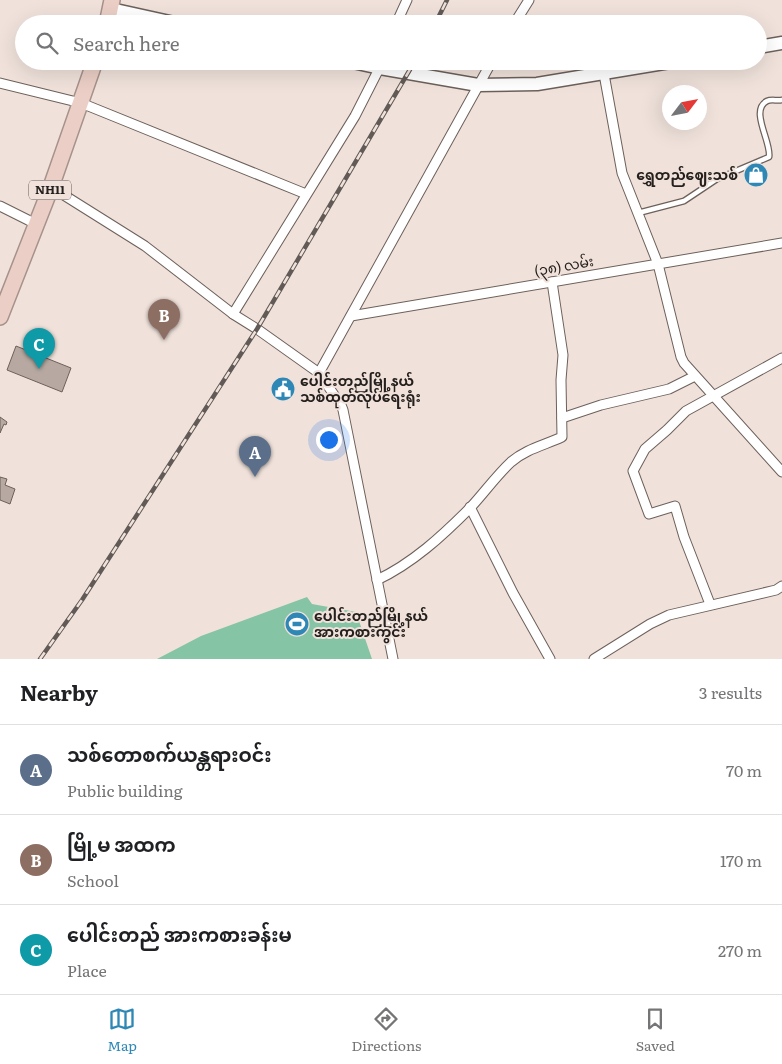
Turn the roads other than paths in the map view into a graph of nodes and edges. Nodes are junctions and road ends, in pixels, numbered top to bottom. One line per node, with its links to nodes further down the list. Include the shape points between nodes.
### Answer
1 (408, 0): 5 (street)
2 (528, 0): 6 (street)
3 (111, 4): 4 (street)
4 (148, 15)
5 (400, 15)
6 (519, 15)
7 (782, 43): 8 (street)
8 (767, 46)
9 (92, 70): 18 (highway, NH11)
10 (379, 70): 20 (street)
11 (406, 70): 16 (street)
12 (487, 70): 16 (street)
13 (626, 70): 14 (street)
14 (604, 74): 16 (street, via 537,84); 22 (street, via 622,173)
15 (0, 82): 18 (street)
16 (478, 85): 28 (street)
17 (782, 100): 22 (lane, via 769,100 760,110 770,153 768,157 717,179 684,201)
18 (81, 103): 19 (highway, NH11); 20 (street)
19 (51, 188): 23 (highway, NH11); 27 (street, via 145,246)
20 (306, 194): 27 (street)
21 (0, 206): 23 (street)
22 (638, 213): 25 (street)
23 (36, 224): 29 (highway, NH11)
24 (782, 243): 25 (street, (၃၈) လမ်း)
25 (658, 264): 26 (street, (၃၈) လမ်း); 32 (street, via 681,357)
26 (552, 282): 28 (street, (၃၈) လမ်း); 34 (street, via 563,355)
27 (233, 314): 31 (street)
28 (351, 316): 31 (street)
29 (0, 317)
30 (782, 358): 33 (street)
31 (319, 373): 37 (street, via 341,405)
32 (696, 376): 33 (street); 34 (street, via 669,389)
33 (714, 396): 35 (street); 39 (street, via 686,410 645,449 633,471 649,514 675,506)
34 (562, 418): 36 (street, via 562,437 528,450 511,462)
35 (782, 472)
36 (470, 507): 37 (street, via 428,547 399,569); 41 (street)
37 (377, 580): 40 (street)
38 (782, 586): 39 (street)
39 (710, 604): 42 (street, via 669,615 650,624)
40 (392, 659)
41 (550, 659)
42 (594, 659)

